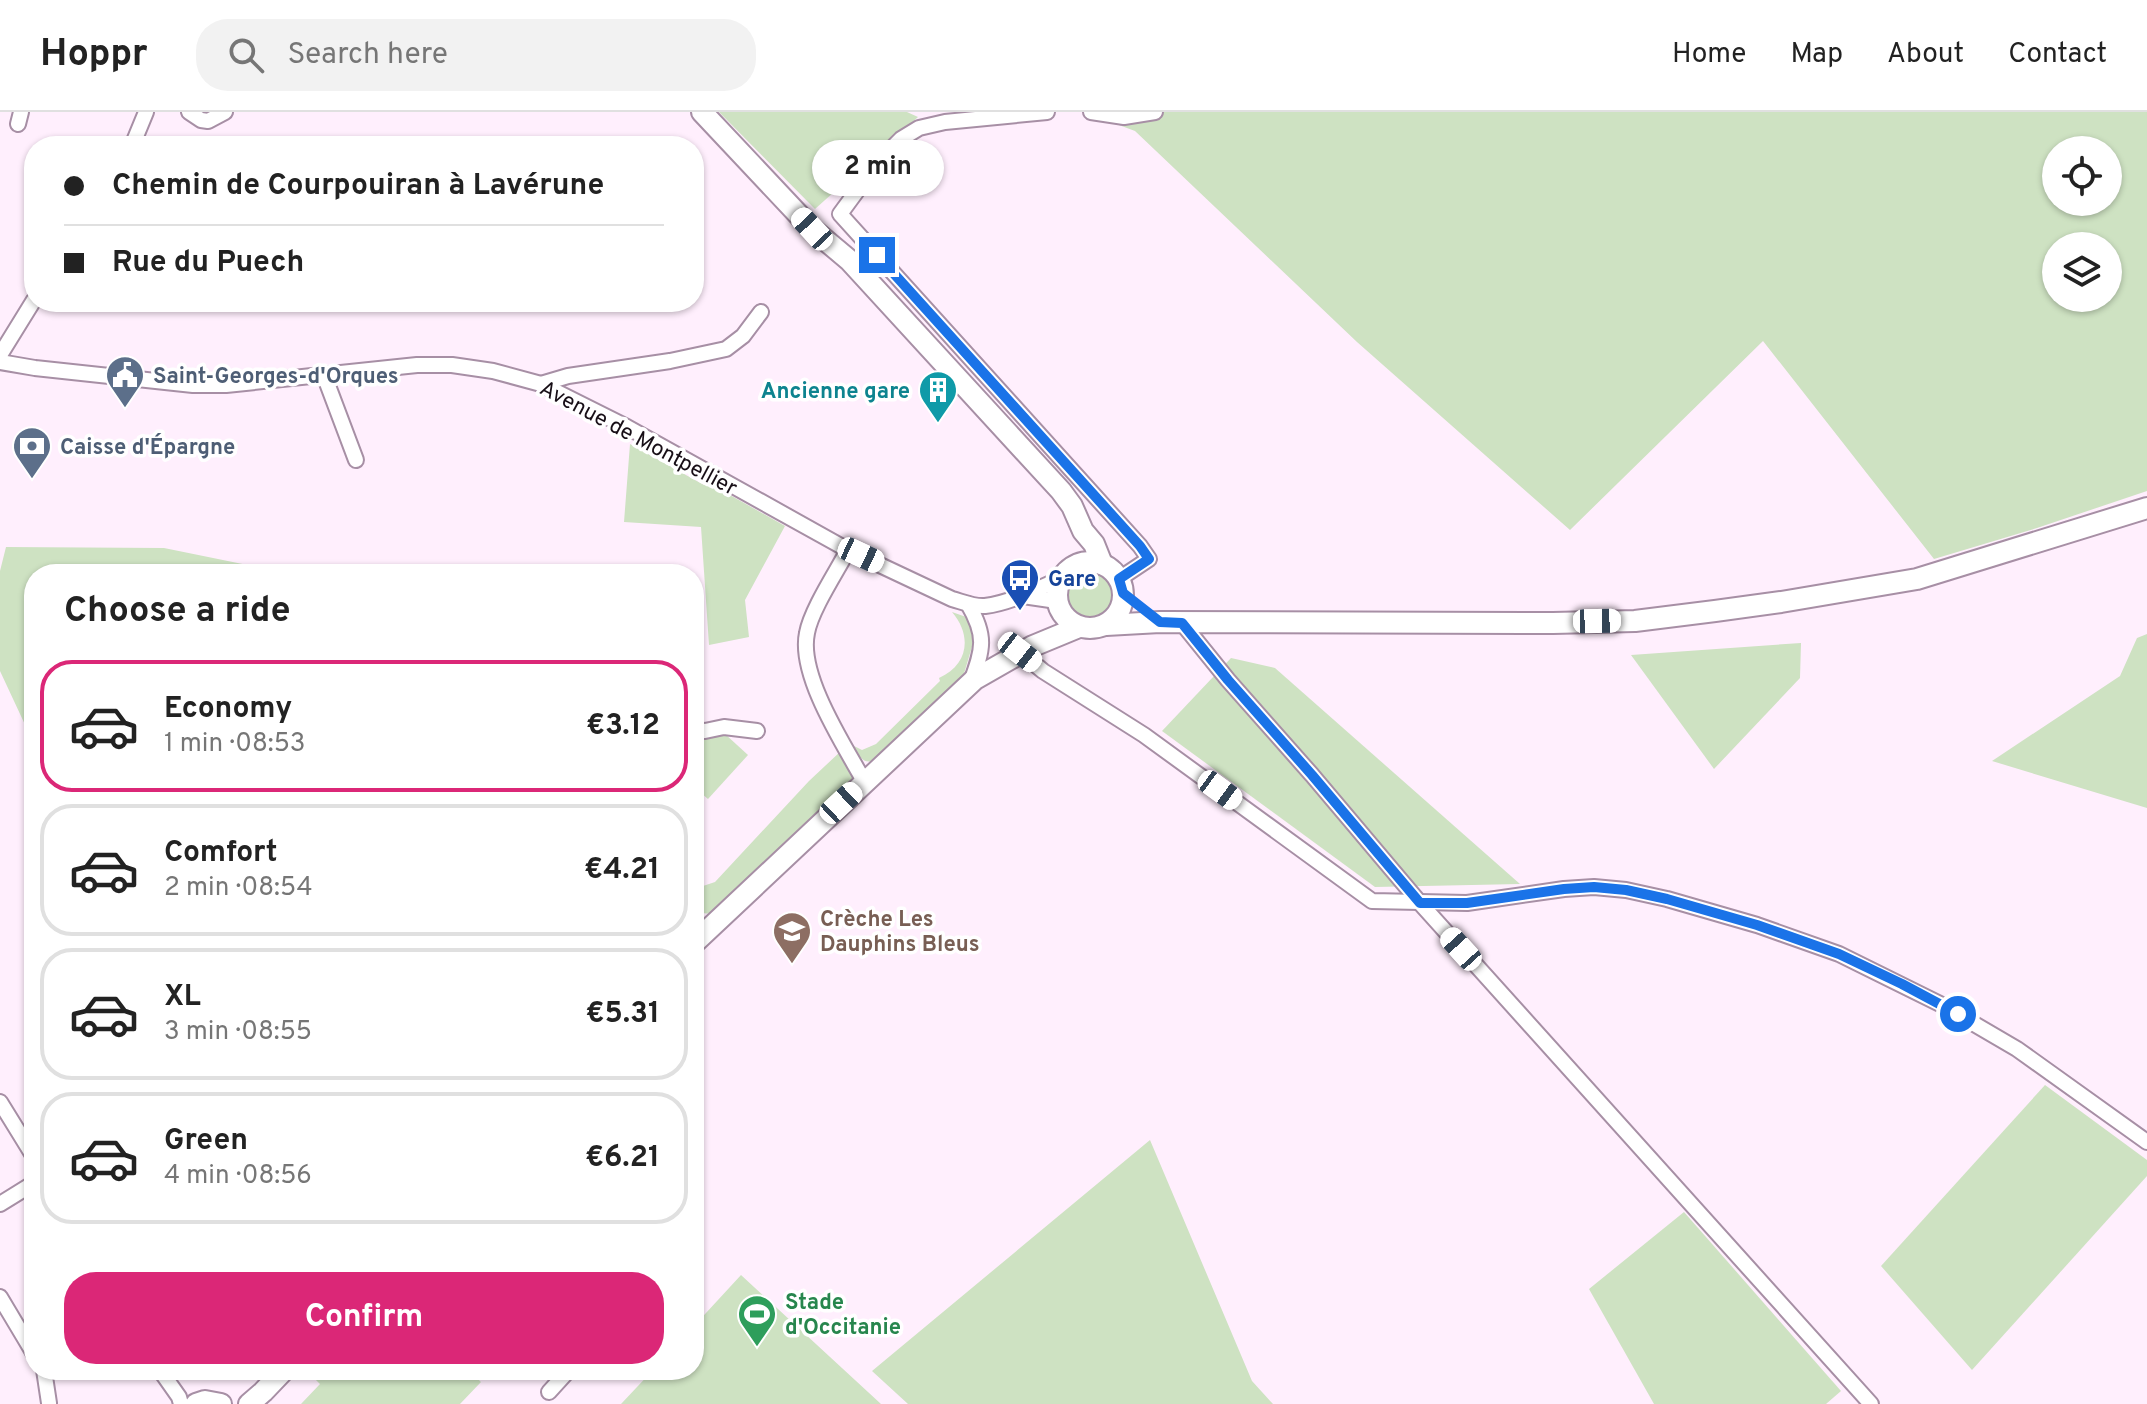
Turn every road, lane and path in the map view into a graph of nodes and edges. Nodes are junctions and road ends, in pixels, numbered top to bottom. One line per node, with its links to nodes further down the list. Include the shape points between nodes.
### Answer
1 (146, 112): 8 (street)
2 (189, 112): 3 (street, via 208,121)
3 (225, 112)
4 (702, 112): 17 (street, via 812,229 849,260 1061,491)
5 (1047, 112): 21 (street, via 919,128 879,161 840,214 1140,546 1149,559)
6 (1091, 112): 7 (street, via 1124,117)
7 (1155, 112)
8 (136, 136)
9 (27, 312): 11 (street)
10 (761, 312): 14 (street, via 726,349)
11 (0, 355)
12 (0, 362): 13 (street, Avenue de Montpellier, via 193,385)
13 (324, 375): 14 (street, Avenue de Montpellier, via 452,365); 15 (street)
14 (541, 384): 18 (street, Avenue de Montpellier)
15 (356, 460)
16 (2147, 508): 26 (street, via 1917,579 1635,621)
17 (1083, 531): 19 (street); 20 (street)
18 (848, 550): 23 (street, Avenue de Montpellier); 33 (street, via 809,624 806,641 816,689)
19 (1102, 564): 20 (street, via 1087,562); 21 (street)
20 (1065, 574): 22 (street, Avenue de Montpellier); 24 (street, via 1057,588)
21 (1121, 586): 25 (street); 27 (street, via 1119,612)
22 (1023, 596): 23 (street, Avenue de Montpellier); 24 (street, Avenue de Montpellier)
23 (968, 604): 30 (street, via 982,641)
24 (1059, 607): 28 (street); 29 (street)
25 (1160, 622): 26 (street); 27 (street)
26 (1182, 623): 34 (street)
27 (1106, 625): 28 (street)
28 (1079, 627): 29 (street)
29 (1026, 649): 30 (street); 34 (street, via 1043,671 1144,735 1372,901)
30 (971, 682): 33 (street)
31 (704, 731): 32 (street)
32 (757, 731)
33 (864, 781): 35 (street)
34 (1420, 903): 38 (street, via 1467,903 1594,887 1667,899 1757,925 1839,954 1940,1004 2017,1049); 52 (street)
35 (704, 926)
36 (0, 1102): 37 (street)
37 (24, 1141)
38 (2147, 1142)
39 (24, 1189): 40 (street)
40 (0, 1204)
41 (0, 1297): 42 (street)
42 (24, 1337)
43 (46, 1380): 49 (street)
44 (169, 1380): 48 (street)
45 (274, 1380): 51 (street)
46 (560, 1380): 47 (street)
47 (549, 1392)
48 (188, 1402): 50 (street)
49 (49, 1403)
50 (221, 1404)
51 (249, 1404)
52 (1871, 1404)

